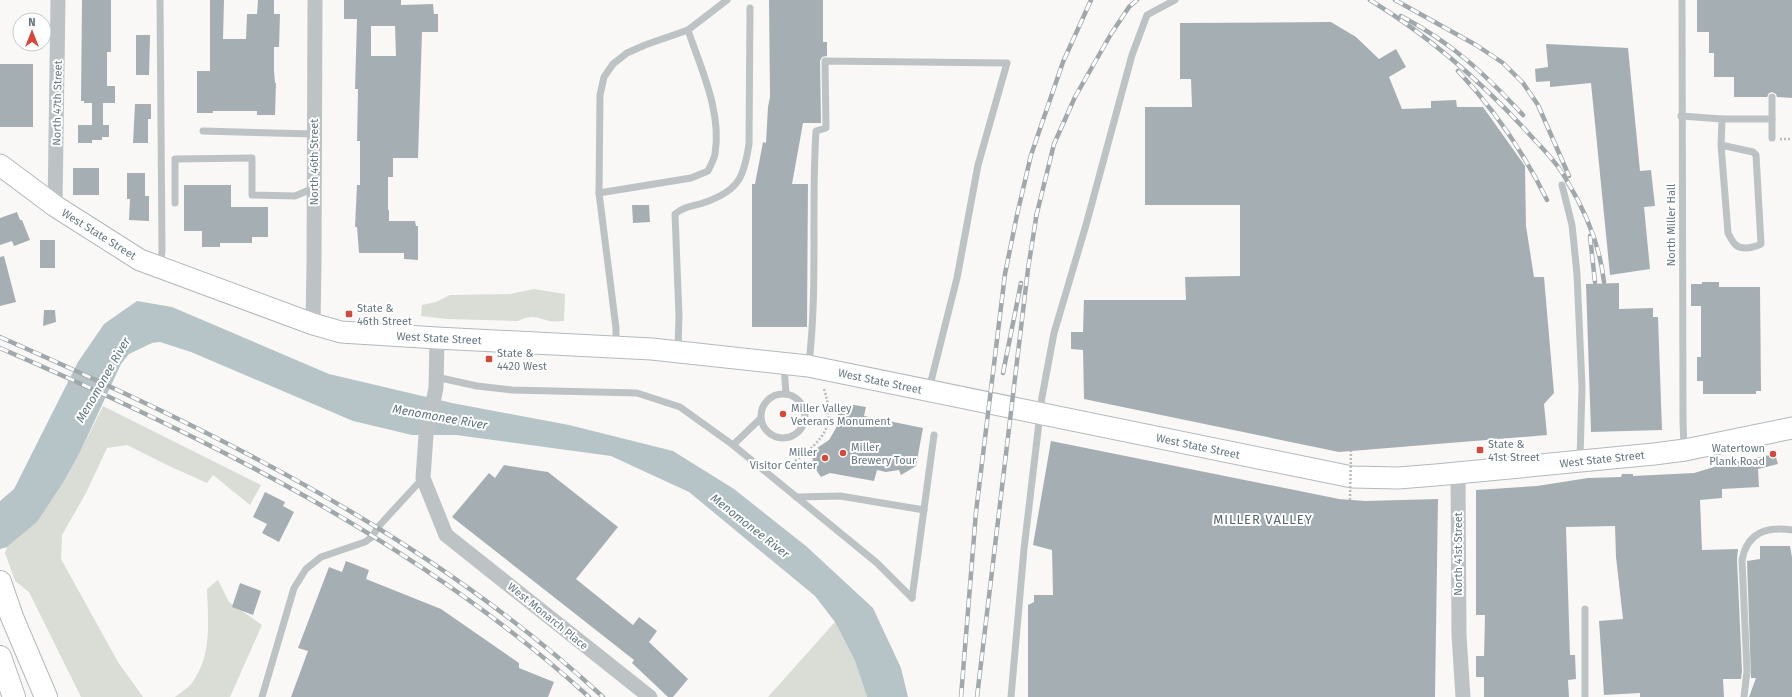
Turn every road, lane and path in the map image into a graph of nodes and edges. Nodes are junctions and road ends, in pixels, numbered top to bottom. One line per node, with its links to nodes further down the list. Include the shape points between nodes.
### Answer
1 (58, 0): 24 (street, North 47th Street)
2 (160, 0): 25 (lane)
3 (315, 0): 14 (street, North 46th Street)
4 (727, 0): 8 (lane)
5 (1175, 0): 36 (lane, via 1147,15 1135,48 1054,330)
6 (1682, 0): 10 (lane, North Miller Hall)
7 (750, 8): 29 (lane, via 749,144 741,178 732,189 706,202 684,207 675,214)
8 (688, 30): 22 (lane, via 645,44 627,53 613,64 604,77 600,95); 22 (lane, via 716,121 715,155 708,171 691,178)
9 (1772, 97): 12 (lane)
10 (1681, 116): 11 (lane); 41 (lane, North Miller Hall)
11 (1722, 119): 12 (lane); 18 (lane)
12 (1772, 119): 15 (lane)
13 (204, 131): 14 (lane)
14 (314, 134): 21 (street, North 46th Street)
15 (1772, 138)
16 (1780, 139): 17 (path)
17 (1792, 139)
18 (1721, 145): 18 (lane, via 1728,233 1734,244 1740,248 1757,247 1761,244 1756,154 1749,150)
19 (0, 165): 24 (main road, West State Street)
20 (1562, 185): 44 (lane, via 1572,224 1577,274 1582,387)
21 (314, 188): 23 (lane, via 294,196 252,195 252,158 175,159); 26 (street, North 46th Street)
22 (599, 193): 28 (lane)
23 (175, 203)
24 (55, 206): 25 (main road, West State Street, via 140,260)
25 (160, 267): 26 (main road, West State Street)
26 (312, 324): 27 (main road, West State Street, via 341,332)
27 (437, 338): 28 (main road, West State Street); 32 (street)
28 (616, 346): 29 (main road, West State Street)
29 (678, 352): 30 (main road, West State Street)
30 (784, 363): 31 (main road, West State Street); 35 (lane)
31 (808, 366): 34 (main road, West State Street); 34 (lane, via 813,313 816,131 826,128 825,61 1007,63 978,165 957,278)
32 (436, 383): 40 (lane, via 512,390 637,393 680,407); 46 (street, via 426,435)
33 (824, 389): 43 (path, via 829,415 826,431 819,442)
34 (929, 391): 36 (main road, West State Street)
35 (786, 394): 37 (lane, via 779,394 767,400); 37 (lane, via 799,400 805,414 805,422 796,435 781,439 774,437 767,433)
36 (1040, 414): 45 (main road, West State Street, via 1352,477 1398,478); 59 (lane, via 1024,549)
37 (760, 419): 40 (lane)
38 (1792, 428): 41 (main road, West State Street)
39 (934, 435): 49 (lane)
40 (733, 445): 47 (lane)
41 (1684, 450): 44 (main road, West State Street)
42 (1351, 451): 48 (path, bridge)
43 (795, 461)
44 (1580, 462): 45 (main road, West State Street)
45 (1458, 474): 53 (street, North 41st Street)
46 (423, 478): 57 (lane, via 368,540 321,557 306,569 294,588); 58 (street, West Monarch Place, via 446,535)
47 (796, 497): 49 (lane, via 840,496); 49 (lane, via 877,563 912,598)
48 (1350, 500)
49 (924, 510)
50 (1792, 530): 63 (lane, via 1763,532 1753,537 1744,551 1742,560 1747,671)
51 (0, 582): 56 (highway)
52 (1585, 609): 62 (lane)
53 (1459, 635): 60 (street, North 41st Street); 61 (street, North 41st Street)
54 (0, 657): 55 (highway)
55 (14, 697)
56 (46, 697)
57 (262, 697)
58 (650, 697)
59 (1011, 697)
60 (1453, 697)
61 (1463, 697)
62 (1585, 697)
63 (1744, 697)

